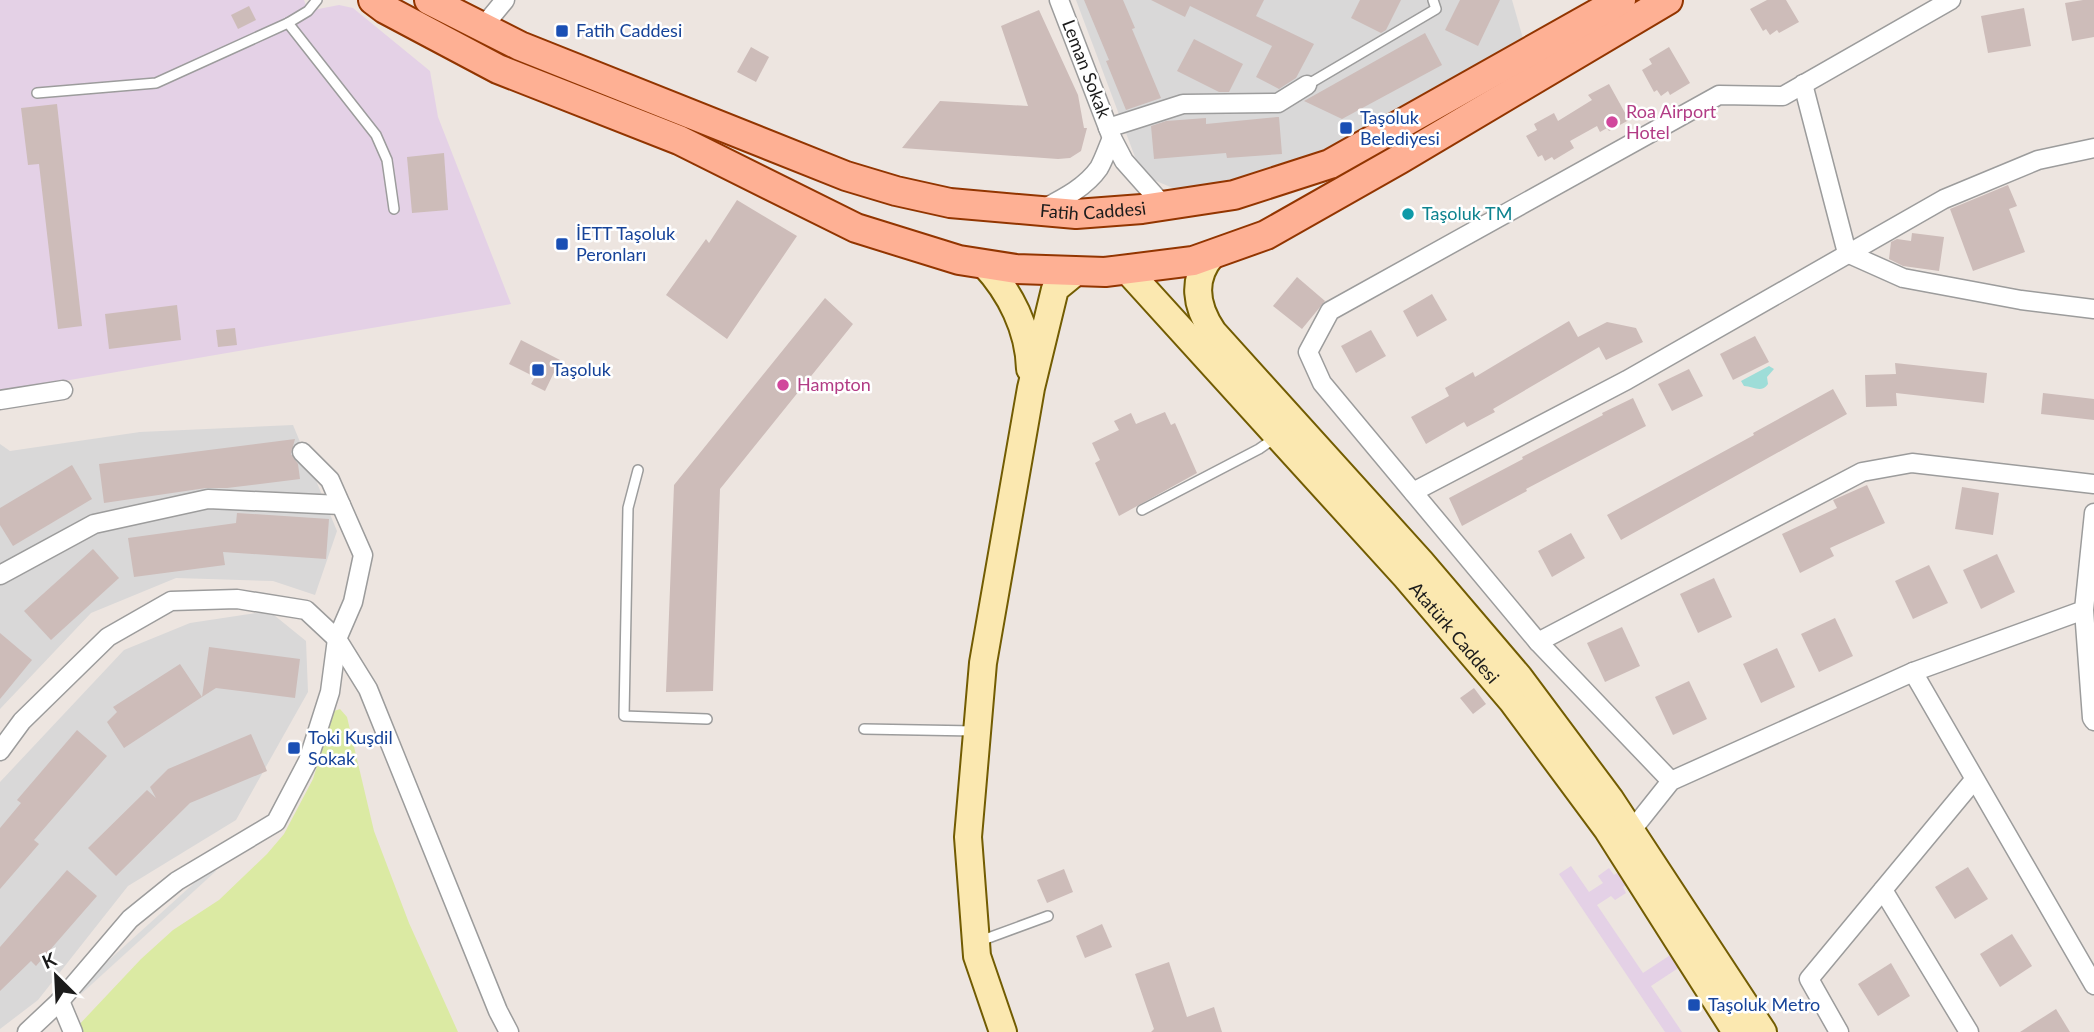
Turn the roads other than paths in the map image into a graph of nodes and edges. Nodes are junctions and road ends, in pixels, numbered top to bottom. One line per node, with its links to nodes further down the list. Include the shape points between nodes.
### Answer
1 (317, 0): 10 (lane)
2 (373, 0): 22 (main road, via 498,69 678,140)
3 (429, 0): 11 (main road, Fatih Caddesi)
4 (505, 0): 11 (street)
5 (1059, 0): 15 (street, Leman Sokak)
6 (1433, 0): 13 (lane, via 1436,9)
7 (1621, 0): 18 (main road, Fatih Caddesi, via 1329,164)
8 (1668, 0): 23 (main road, via 1376,173 1266,235)
9 (1951, 0): 12 (street)
10 (288, 23): 14 (lane, via 156,83); 20 (lane, via 376,135 387,160)
11 (482, 28): 17 (main road, Fatih Caddesi, via 833,171)
12 (1803, 84): 24 (street); 36 (street, via 1783,96 1719,94 1329,311 1308,352 1322,383)
13 (1307, 85): 15 (street, via 1278,103 1183,104)
14 (37, 93)
15 (1110, 133): 19 (street, Leman Sokak, via 1124,161); 21 (street, via 1098,168 1087,181)
16 (2094, 148): 24 (street, via 2038,160 1944,199)
17 (896, 191): 21 (main road, Fatih Caddesi, via 950,203); 22 (main road, via 880,194)
18 (1234, 195): 19 (main road, Fatih Caddesi); 23 (main road, via 1248,211 1250,222 1247,235)
19 (1164, 206): 21 (main road, Fatih Caddesi, via 1076,214)
20 (394, 209)
21 (1037, 212)
22 (856, 228): 25 (main road)
23 (1222, 252): 26 (main road, via 1192,261); 52 (main road, Atatürk Caddesi, via 1203,266 1197,285 1205,320 1213,332 1478,626 1566,737)
24 (1847, 253): 28 (street, via 1903,278); 36 (street, via 1627,380)
25 (984, 264): 27 (main road); 29 (main road, via 1005,289 1025,335)
26 (1126, 269): 27 (main road); 32 (main road, Atatürk Caddesi)
27 (1077, 271): 29 (main road, via 1055,289)
28 (2094, 309)
29 (1031, 388): 48 (main road, via 983,663)
30 (63, 390): 31 (street)
31 (0, 400)
32 (1277, 436): 38 (lane); 52 (main road, Atatürk Caddesi, via 1454,631)
33 (302, 452): 37 (street, via 330,480)
34 (638, 470): 45 (lane, via 628,508 624,716)
35 (2094, 484): 43 (street, via 1912,463 1863,472)
36 (1413, 492): 43 (street)
37 (341, 505): 40 (street, via 208,499 94,524); 42 (street, via 363,555 353,602)
38 (1142, 510)
39 (2094, 513): 41 (street)
40 (0, 575)
41 (2084, 610): 44 (street); 46 (street)
42 (337, 639): 49 (street, via 306,610 237,599 171,601 108,638 22,721); 57 (street, via 330,692 309,761 276,822 177,881 130,919); 60 (street, via 368,689)
43 (1538, 642): 51 (street)
44 (1913, 672): 50 (street); 51 (street)
45 (707, 719)
46 (2094, 721)
47 (864, 729): 48 (lane)
48 (977, 732): 55 (main road, via 968,837)
49 (0, 751)
50 (1974, 780): 53 (street); 56 (street)
51 (1671, 781): 52 (street)
52 (1623, 835): 62 (main road, Atatürk Caddesi); 63 (main road, Atatürk Caddesi)
53 (1883, 890): 64 (street, via 1809,979); 65 (street)
54 (1048, 916): 55 (lane)
55 (976, 943): 61 (main road)
56 (2094, 985)
57 (60, 1001): 58 (street); 59 (street)
58 (27, 1032)
59 (73, 1032)
60 (509, 1032)
61 (1003, 1032)
62 (1736, 1032)
63 (1763, 1032)
64 (1839, 1032)
65 (1969, 1032)

